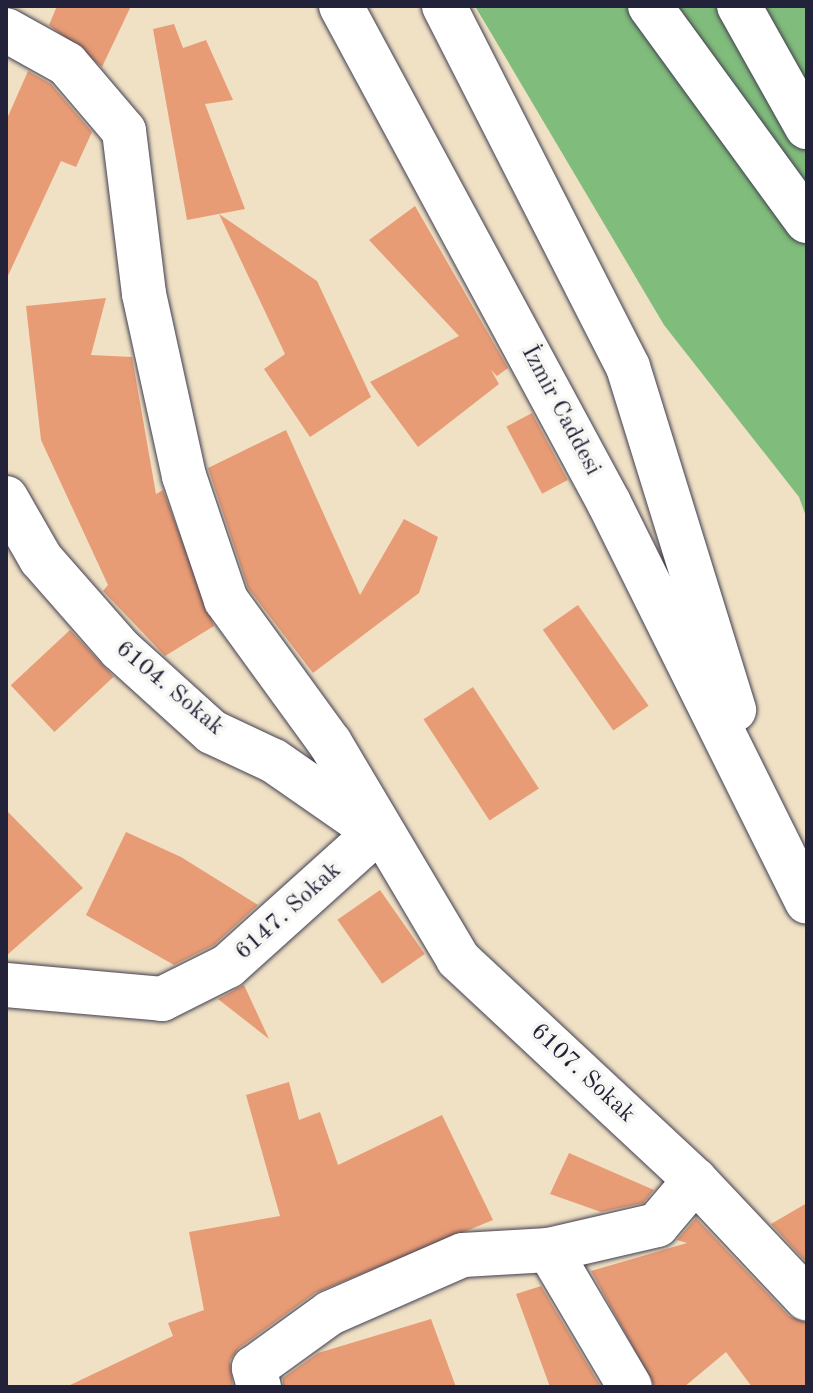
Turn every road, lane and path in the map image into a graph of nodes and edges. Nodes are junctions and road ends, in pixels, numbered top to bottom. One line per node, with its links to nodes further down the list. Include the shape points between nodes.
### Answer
1 (341, 6): 9 (street, İzmir Caddesi, via 609,503)
2 (444, 6): 9 (street, İzmir Caddesi, via 628,367)
3 (650, 6): 7 (street)
4 (739, 6): 6 (street)
5 (6, 30): 10 (street, 6107. Sokak, via 67,64 124,131 144,294 184,476 226,600 330,743)
6 (807, 127)
7 (807, 221)
8 (6, 498): 10 (street, 6104. Sokak, via 41,559 120,649 212,732 274,761)
9 (767, 824): 11 (street, İzmir Caddesi)
10 (377, 832): 12 (street, 6147. Sokak, via 228,966 162,999); 13 (street, 6107. Sokak, via 458,959)
11 (807, 901)
12 (6, 985)
13 (695, 1180): 14 (street, via 657,1225); 15 (street, 6107. Sokak)
14 (549, 1250): 16 (street, via 463,1255 330,1313 254,1368); 17 (street)
15 (807, 1299)
16 (259, 1387)
17 (630, 1387)

